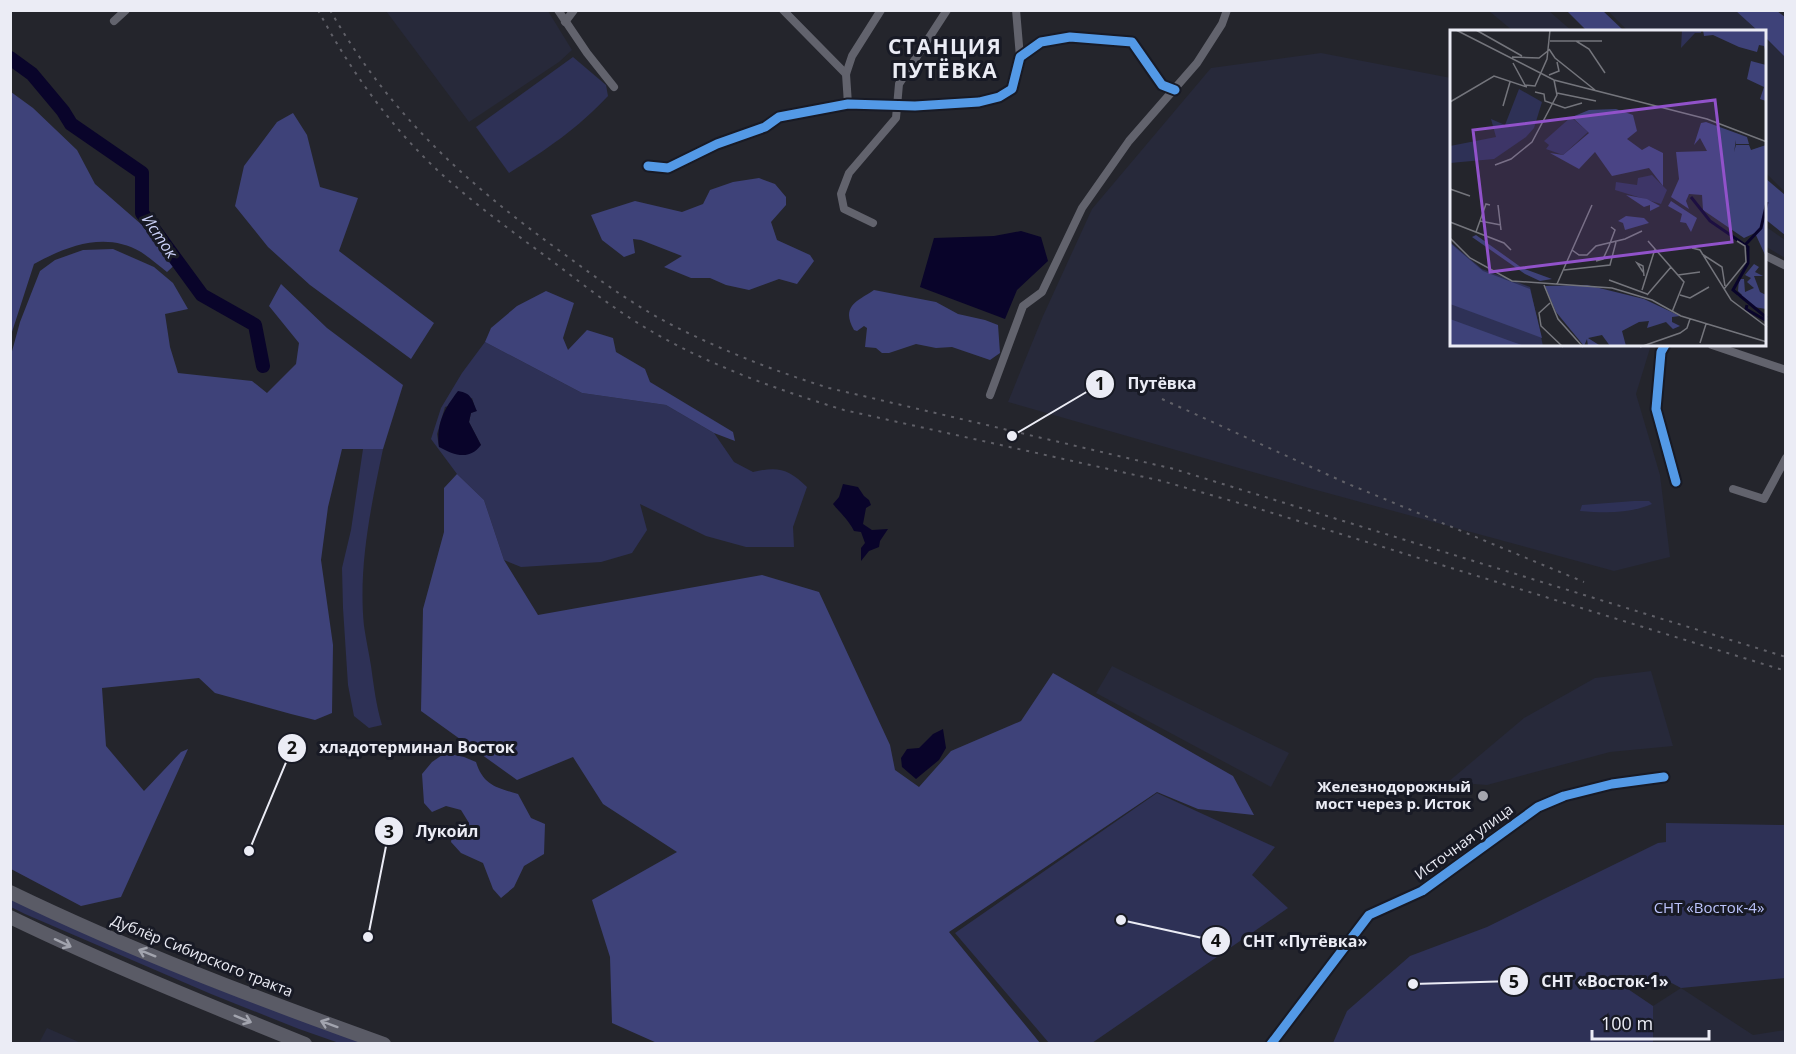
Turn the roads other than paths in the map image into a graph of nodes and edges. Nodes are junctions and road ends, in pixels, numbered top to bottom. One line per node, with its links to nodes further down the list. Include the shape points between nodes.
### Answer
1 (126, 10): 9 (street)
2 (558, 10): 10 (street)
3 (574, 10): 10 (street)
4 (783, 10): 12 (street)
5 (881, 10): 12 (street, via 852,56)
6 (947, 10): 16 (street, via 899,84)
7 (1016, 10): 11 (street)
8 (1227, 10): 14 (street, via 1197,63)
9 (114, 21)
10 (565, 22): 13 (street)
11 (1020, 57): 14 (street, via 1041,42 1070,37 1132,42 1162,85); 16 (street, via 1011,89 999,97 944,105)
12 (846, 74): 15 (street)
13 (614, 87)
14 (1175, 90): 24 (street, via 1128,141 1082,208 1042,292 1023,306)
15 (848, 104): 16 (street); 17 (street, via 779,117 765,127 717,144 668,168)
16 (897, 104): 18 (street, via 896,118 849,173 841,194 844,209)
17 (648, 166)
18 (873, 223)
19 (1766, 256): 20 (street)
20 (1785, 266)
21 (1665, 346): 26 (street, via 1656,409)
22 (1715, 346): 23 (street)
23 (1785, 370)
24 (990, 395)
25 (1785, 458): 27 (street, via 1764,499)
26 (1676, 483)
27 (1733, 489)
28 (1665, 777): 33 (street, Источная улица, via 1612,784 1538,807 1422,891 1369,915)
29 (10, 892): 32 (main road, Дублёр Сибирского тракта, one-way to 29, via 161,959)
30 (10, 917): 31 (main road, one-way to 31, via 163,987)
31 (305, 1044)
32 (384, 1044)
33 (1271, 1044)

